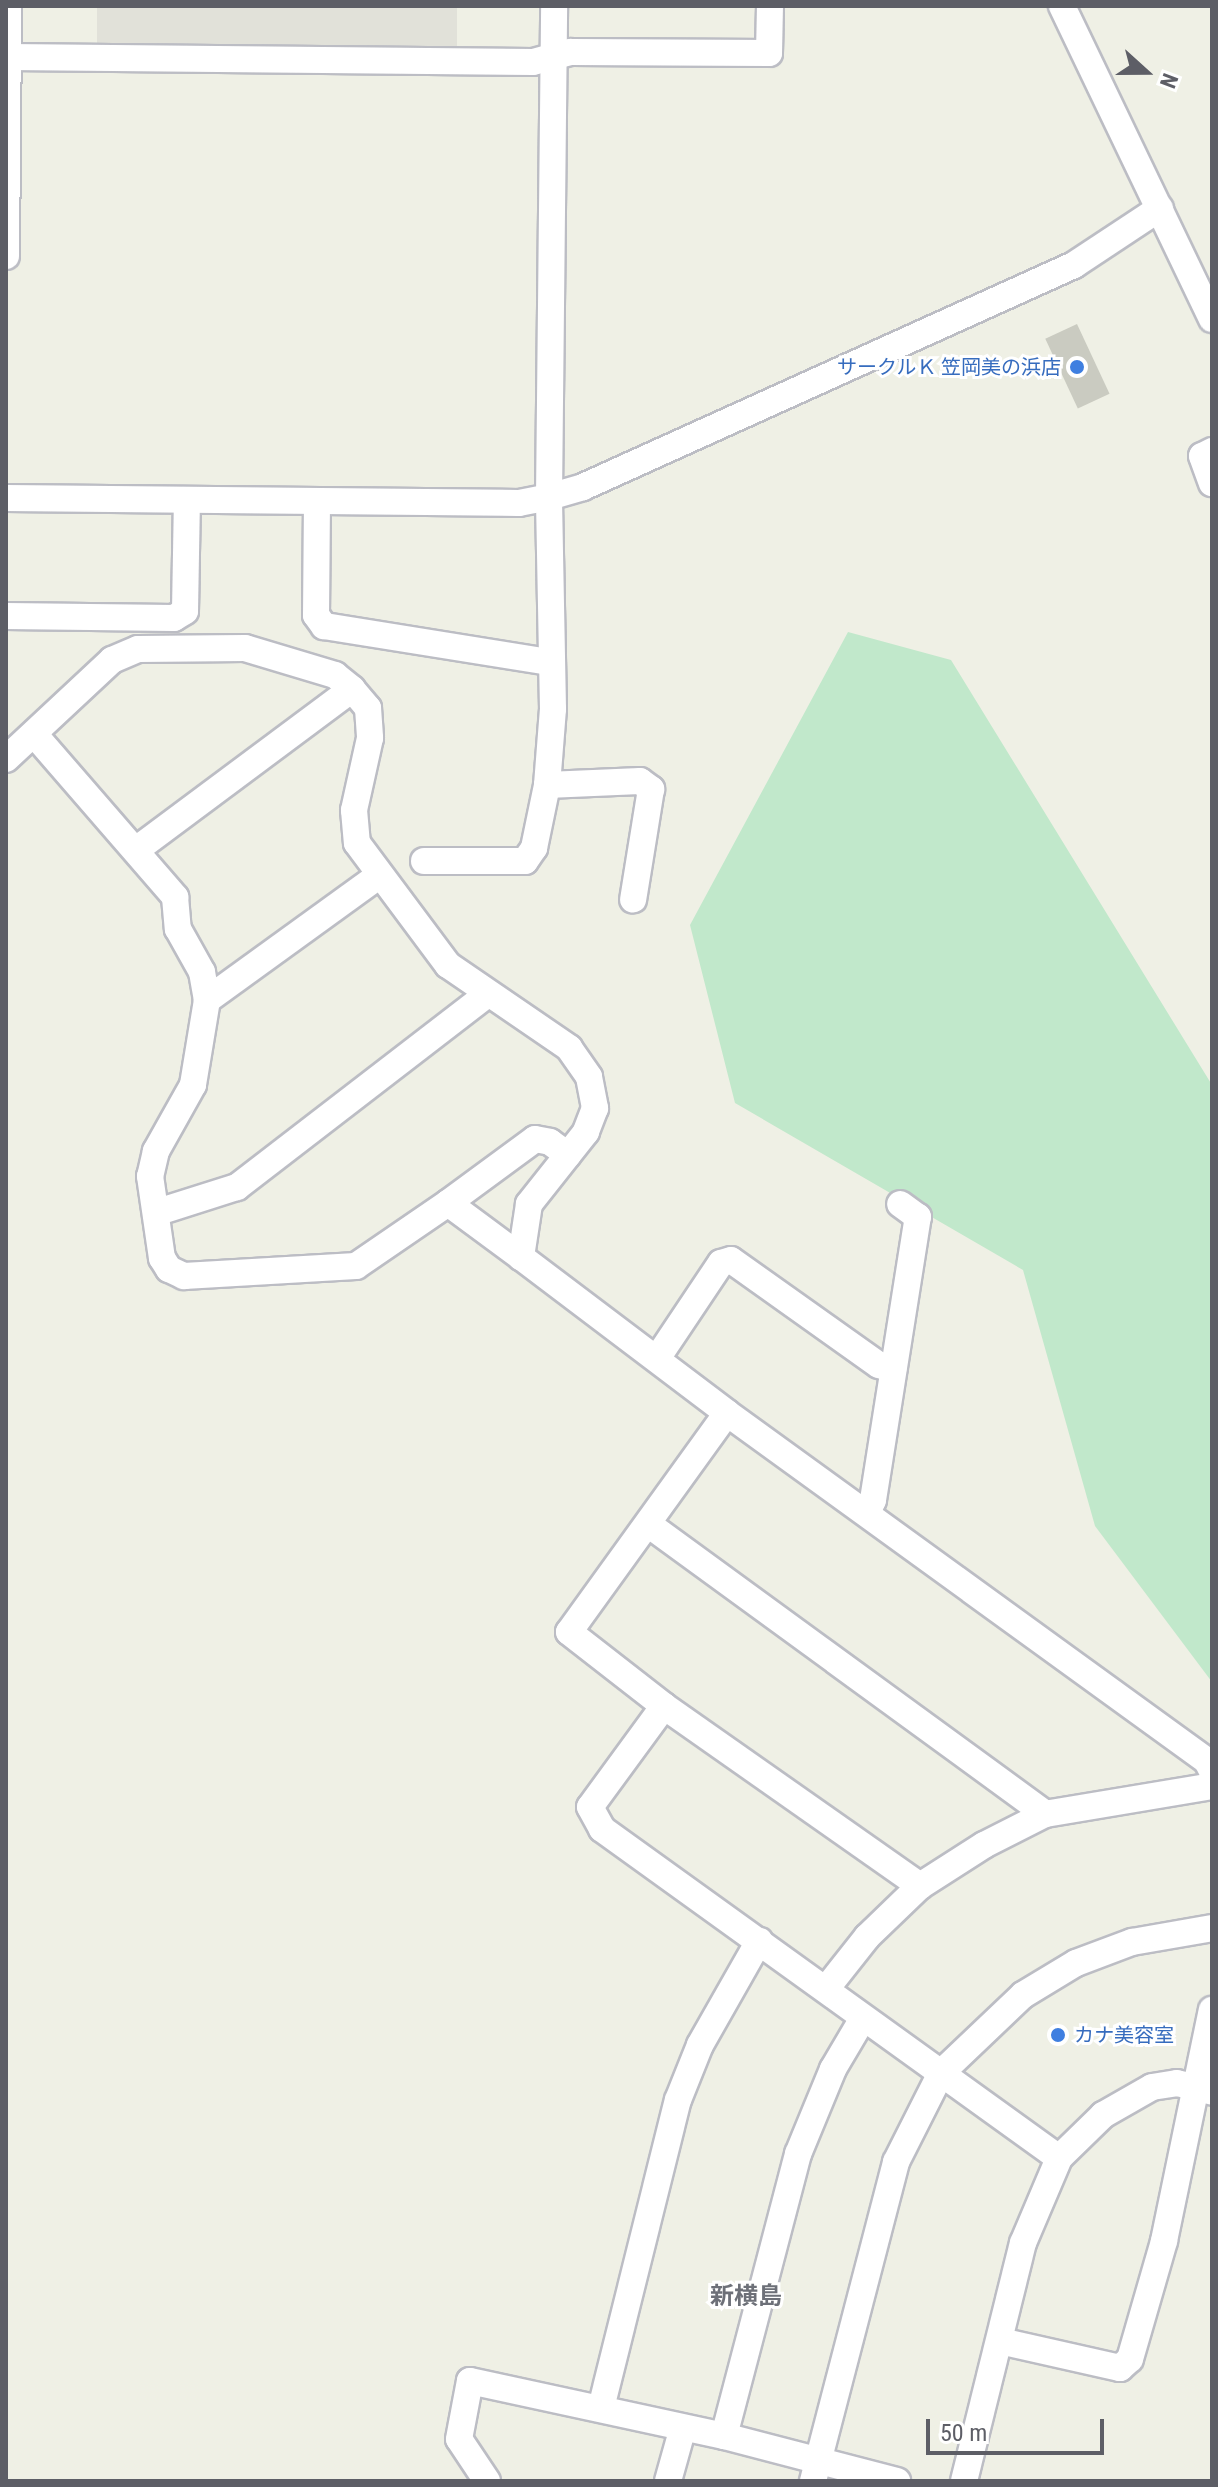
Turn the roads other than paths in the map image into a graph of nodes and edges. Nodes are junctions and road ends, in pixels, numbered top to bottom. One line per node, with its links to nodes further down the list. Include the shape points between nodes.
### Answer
1 (8, 6): 5 (street)
2 (554, 6): 6 (street)
3 (770, 6): 6 (street, via 769,53 571,52)
4 (1062, 6): 8 (street)
5 (8, 57): 6 (street); 7 (street)
6 (552, 59): 15 (street)
7 (6, 113): 9 (street)
8 (1160, 208): 11 (street); 15 (street, via 1074,265 583,487)
9 (6, 239): 10 (street)
10 (6, 256)
11 (1202, 269): 12 (street)
12 (1212, 319)
13 (1212, 451): 14 (street, via 1202,456)
14 (1212, 483)
15 (549, 497): 18 (street, via 519,503); 20 (street)
16 (6, 498): 17 (street)
17 (187, 500): 18 (street); 19 (street, via 185,611 174,618)
18 (317, 501): 20 (street, via 316,615 324,626)
19 (6, 616)
20 (550, 662): 24 (street, via 553,709)
21 (352, 689): 22 (street, via 335,675 245,648 138,649 112,660); 25 (street); 27 (street, via 368,708 370,738 354,810 357,843)
22 (34, 734): 23 (street); 25 (street)
23 (7, 755)
24 (547, 785): 26 (street, via 534,848 525,861); 28 (street, via 640,781 651,789)
25 (136, 850): 30 (street, via 175,897 178,929 202,972)
26 (424, 861)
27 (378, 876): 29 (street, via 448,965); 30 (street)
28 (633, 900)
29 (486, 995): 31 (street, via 569,1048 589,1077 595,1108 586,1132); 34 (street, via 237,1187)
30 (207, 1000): 34 (street, via 193,1085 156,1151 150,1176)
31 (568, 1155): 32 (street, via 535,1139); 35 (street, via 529,1204)
32 (448, 1203): 34 (street, via 356,1266 184,1276 169,1269 162,1258); 35 (street)
33 (900, 1204): 37 (street, via 918,1217)
34 (158, 1212)
35 (521, 1257): 36 (street)
36 (658, 1357): 37 (street, via 721,1263 731,1260 879,1365); 38 (street)
37 (893, 1369): 39 (street)
38 (727, 1413): 39 (street); 40 (street)
39 (867, 1513): 42 (street, via 1207,1761)
40 (648, 1524): 41 (street, via 569,1632); 44 (street)
41 (664, 1706): 45 (street); 47 (street, via 590,1807 602,1829)
42 (1212, 1771)
43 (1212, 1786): 44 (street)
44 (1045, 1814): 45 (street)
45 (920, 1886): 48 (street, via 867,1937)
46 (1212, 1928): 51 (street, via 1132,1942 1076,1963 1023,1995)
47 (759, 1941): 48 (street); 55 (street, via 700,2045 678,2100)
48 (826, 1989): 50 (street)
49 (1212, 2010): 52 (street)
50 (862, 2020): 51 (street); 57 (street, via 833,2069 798,2154)
51 (941, 2073): 53 (street); 58 (street, via 896,2162)
52 (1205, 2090): 53 (street, via 1177,2083 1152,2087 1103,2115); 54 (street, via 1130,2359 1120,2368)
53 (1059, 2158): 54 (street, via 1023,2243)
54 (1000, 2341): 62 (street)
55 (601, 2408): 56 (street); 59 (street, via 470,2381 459,2439)
56 (682, 2431): 57 (street); 60 (street)
57 (724, 2436): 58 (street)
58 (816, 2471): 61 (street)
59 (487, 2481)
60 (668, 2481)
61 (897, 2481)
62 (964, 2481)

